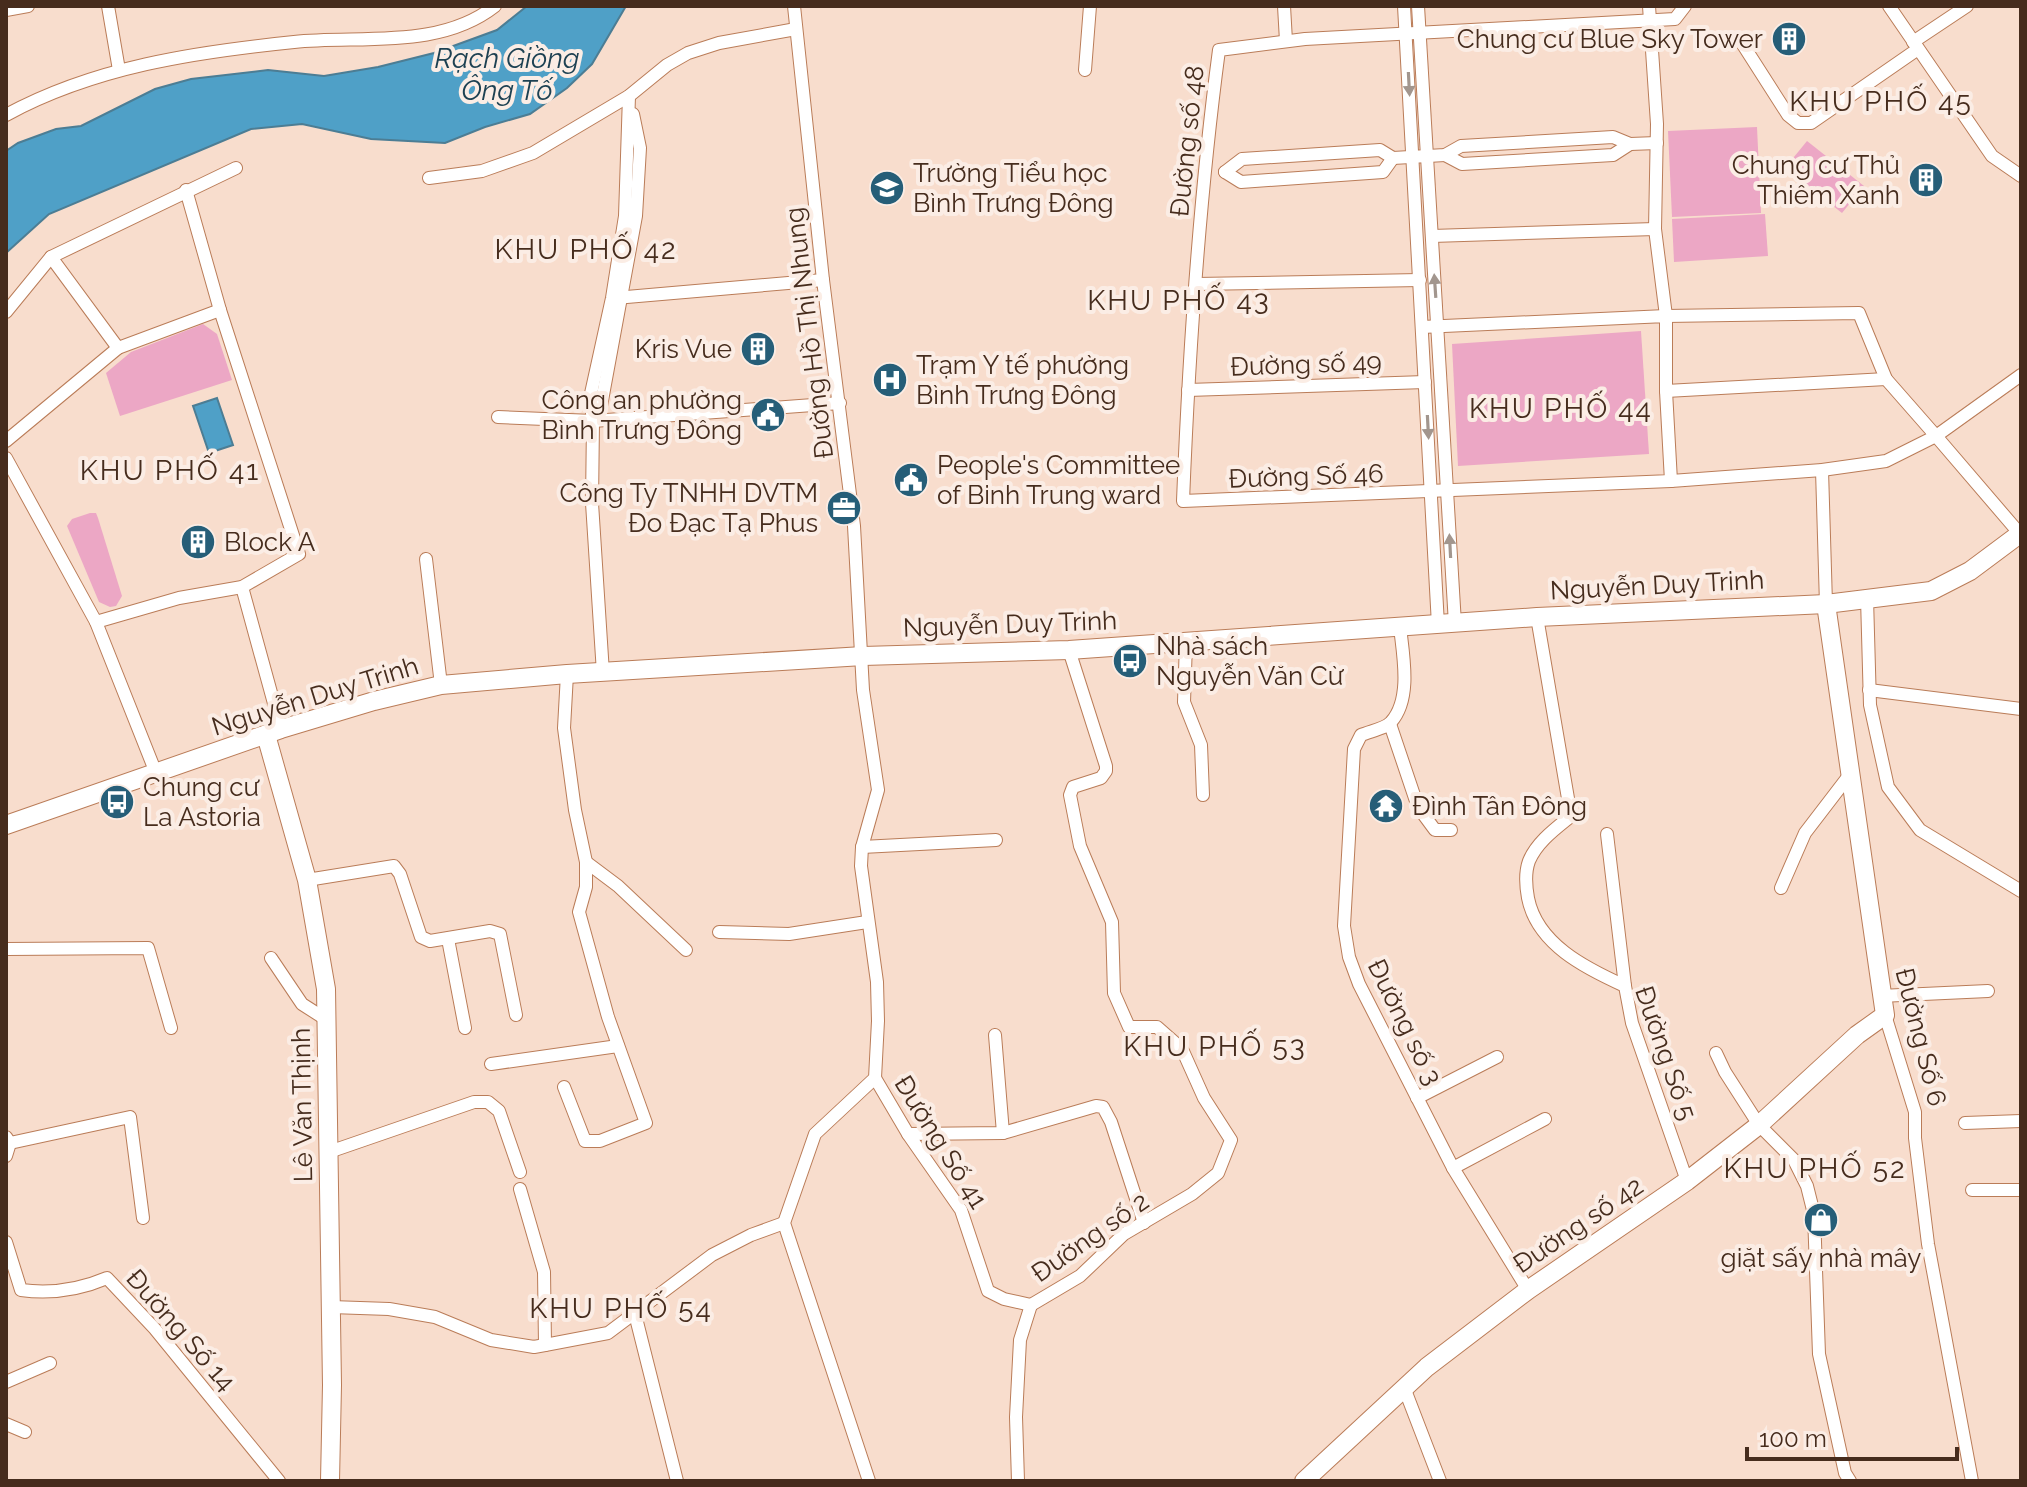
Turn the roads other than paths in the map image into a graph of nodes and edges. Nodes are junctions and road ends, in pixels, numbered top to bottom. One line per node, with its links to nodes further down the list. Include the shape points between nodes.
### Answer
1 (28, 6): 13 (street)
2 (108, 6): 20 (street)
3 (495, 6): 20 (street, via 437,33 295,42)
4 (794, 6): 15 (street, Đường Hồ Thị Nhung)
5 (1090, 6): 21 (street)
6 (1284, 6): 18 (street)
7 (1404, 6): 16 (street)
8 (1418, 6): 16 (street)
9 (1649, 6): 14 (street)
10 (1685, 6): 14 (street, Đường số 48, via 1675,19)
11 (1889, 6): 19 (street)
12 (1967, 6): 19 (street)
13 (6, 10)
14 (1650, 20): 16 (street, Đường số 48); 24 (street)
15 (796, 29): 22 (street, via 688,53); 37 (street, Đường Hồ Thị Nhung)
16 (1413, 33): 18 (street, Đường số 48); 25 (street); 26 (street, one-way to 26)
17 (1740, 40): 19 (street, via 1798,123 1811,123)
18 (1286, 41): 29 (street, Đường số 48, via 1219,50)
19 (1916, 46): 31 (street, via 1992,156)
20 (119, 70): 23 (street, via 35,99)
21 (1085, 70)
22 (629, 96): 32 (street, via 533,153 482,171); 40 (street, via 640,148)
23 (6, 115)
24 (1657, 143): 25 (street, via 1630,144 1613,137 1567,139 1461,146 1445,155); 34 (street)
25 (1427, 156): 26 (street); 35 (street)
26 (1413, 157): 27 (street); 38 (street)
27 (1393, 158): 30 (street, via 1380,150 1242,159); 30 (street, via 1383,172 1241,182)
28 (236, 168): 33 (street)
29 (1204, 172): 30 (street); 39 (street, Đường số 48)
30 (1225, 172)
31 (2021, 176)
32 (429, 178)
33 (186, 190): 36 (street); 41 (street)
34 (1655, 229): 35 (street); 43 (street)
35 (1432, 236): 44 (street, one-way to 35)
36 (51, 257): 42 (street); 46 (street)
37 (823, 280): 40 (street); 52 (street, Đường Hồ Thị Nhung)
38 (1420, 280): 39 (street); 45 (street)
39 (1196, 284): 50 (street, Đường số 48)
40 (617, 298): 54 (street, via 601,406)
41 (220, 310): 46 (street); 65 (street, via 299,554)
42 (6, 312)
43 (1666, 316): 44 (street); 48 (street, via 1859,313); 51 (street)
44 (1437, 326): 45 (street); 60 (street)
45 (1422, 327): 49 (street)
46 (118, 348): 56 (street)
47 (2021, 375): 55 (street, Đường Số 46)
48 (1886, 379): 51 (street); 55 (street)
49 (1425, 382): 50 (street, Đường số 49); 61 (street, one-way to 61)
50 (1188, 390): 62 (street, Đường số 48)
51 (1666, 391): 59 (street)
52 (840, 403): 54 (street); 74 (street, Đường Hồ Thị Nhung)
53 (498, 417): 54 (street)
54 (593, 421): 75 (street, via 592,503)
55 (1936, 436): 58 (street, Đường Số 46, via 1886,461); 63 (street)
56 (6, 441)
57 (6, 458): 69 (street)
58 (1822, 470): 59 (street, Đường Số 46); 67 (street)
59 (1671, 481): 60 (street, Đường Số 46)
60 (1447, 492): 61 (street, Đường Số 46); 70 (street, one-way to 60)
61 (1431, 493): 62 (street, Đường Số 46); 70 (street)
62 (1183, 501)
63 (2020, 534): 66 (main road, Nguyễn Duy Trinh, via 1970,571 1931,591)
64 (426, 559): 77 (street)
65 (242, 587): 69 (street); 81 (street)
66 (1867, 598): 67 (main road, Nguyễn Duy Trinh); 78 (street)
67 (1826, 604): 68 (main road, Nguyễn Duy Trinh); 83 (main road, Đường Số 6)
68 (1537, 617): 70 (main road, Nguyễn Duy Trinh); 100 (street, Đường Số 5, via 1571,816 1548,834 1529,862 1531,912 1546,938)
69 (96, 622): 82 (street)
70 (1446, 624): 71 (main road, Nguyễn Duy Trinh)
71 (1400, 627): 72 (main road, Nguyễn Duy Trinh); 80 (street, via 1403,689)
72 (1186, 642): 73 (main road, Nguyễn Duy Trinh); 84 (street, via 1184,702 1201,745)
73 (1069, 650): 74 (main road, Nguyễn Duy Trinh); 133 (street, Đường số 2, via 1106,766 1101,778 1073,787 1070,795 1080,846 1112,922 1114,993 1129,1027 1157,1027 1182,1049 1231,1140 1218,1173)
74 (863, 656): 75 (main road, Nguyễn Duy Trinh); 89 (street, Đường Hồ Thị Nhung, via 878,790)
75 (603, 673): 76 (main road, Nguyễn Duy Trinh)
76 (567, 674): 77 (main road, Nguyễn Duy Trinh); 90 (street, via 564,728)
77 (441, 685): 81 (main road, Nguyễn Duy Trinh)
78 (1869, 690): 79 (street); 93 (street, via 1888,787 1920,830)
79 (2021, 709)
80 (1390, 724): 86 (street, via 1418,807 1435,830); 115 (street, Đường số 3, via 1361,735 1355,743 1344,926 1359,984)
81 (274, 732): 82 (main road, Nguyễn Duy Trinh); 91 (main road, Lê Văn Thịnh)
82 (156, 773): 85 (main road, Nguyễn Duy Trinh)
83 (1851, 773): 92 (street, via 1805,833); 102 (main road, Đường Số 6)
84 (1203, 795)
85 (6, 825)
86 (1451, 830)
87 (1607, 834): 100 (street)
88 (996, 840): 89 (street)
89 (862, 847): 94 (street, Đường Hồ Thị Nhung)
90 (586, 862): 98 (street); 109 (street, via 579,912)
91 (307, 880): 96 (street, via 394,866 421,937); 105 (main road, Lê Văn Thịnh)
92 (1781, 888)
93 (2021, 891)
94 (867, 922): 95 (street, via 789,934); 113 (street, Đường Hồ Thị Nhung, via 877,982)
95 (719, 932)
96 (448, 939): 103 (street, via 500,934); 107 (street)
97 (6, 949): 106 (street, via 148,948)
98 (686, 950)
99 (271, 958): 105 (street, via 302,1004)
100 (1625, 986): 127 (street, Đường Số 5, via 1632,1023)
101 (1988, 991): 102 (street)
102 (1880, 996): 104 (main road, Đường Số 6)
103 (516, 1015)
104 (1885, 1015): 119 (main road, Đường số 42); 154 (street, Đường Số 6, via 1915,1112 1928,1244)
105 (327, 1020): 123 (main road, Lê Văn Thịnh)
106 (171, 1028)
107 (465, 1028)
108 (995, 1035): 120 (street)
109 (618, 1046): 112 (street); 114 (street, via 646,1123 600,1141 585,1141)
110 (1716, 1053): 119 (street)
111 (1497, 1057): 115 (street)
112 (491, 1064)
113 (875, 1078): 121 (street, Đường Số 41); 132 (street, via 815,1134)
114 (564, 1087)
115 (1417, 1098): 125 (street, Đường số 3)
116 (1545, 1119): 125 (street)
117 (2021, 1121): 118 (street)
118 (1965, 1123)
119 (1759, 1125): 127 (main road, Đường số 42); 153 (street, via 1794,1160 1807,1186 1814,1214 1819,1354)
120 (1003, 1133): 121 (street); 133 (street, via 1103,1107)
121 (908, 1134): 136 (street, Đường Số 41, via 961,1210 988,1291)
122 (8, 1140): 124 (street); 131 (street, via 130,1117)
123 (329, 1152): 126 (street, via 474,1102 488,1102 499,1111); 137 (main road, Lê Văn Thịnh)
124 (6, 1156)
125 (1453, 1168): 135 (street, Đường số 3)
126 (520, 1172)
127 (1687, 1181): 135 (main road, Đường số 42)
128 (520, 1189): 139 (street, via 544,1272)
129 (1972, 1190): 130 (street)
130 (2021, 1190)
131 (143, 1218)
132 (784, 1223): 138 (street, via 712,1255); 149 (street)
133 (1144, 1223): 136 (street, Đường số 2, via 1124,1234 1080,1276)
134 (6, 1242): 146 (street, Đường Số 14, via 21,1290 87,1287 107,1278)
135 (1528, 1290): 142 (main road, Đường số 42)
136 (1031, 1305): 150 (street, via 1020,1340)
137 (331, 1307): 139 (street, via 435,1317 491,1340); 147 (main road, Lê Văn Thịnh)
138 (635, 1314): 139 (street, via 608,1333); 148 (street)
139 (545, 1345)
140 (50, 1363): 141 (street)
141 (6, 1382)
142 (1405, 1390): 151 (main road, Đường số 42); 152 (street)
143 (6, 1424): 144 (street)
144 (25, 1432)
145 (262, 1481): 146 (street)
146 (278, 1481)
147 (330, 1481)
148 (677, 1481)
149 (869, 1481)
150 (1018, 1481)
151 (1304, 1481)
152 (1440, 1481)
153 (1849, 1481)
154 (1972, 1481)

